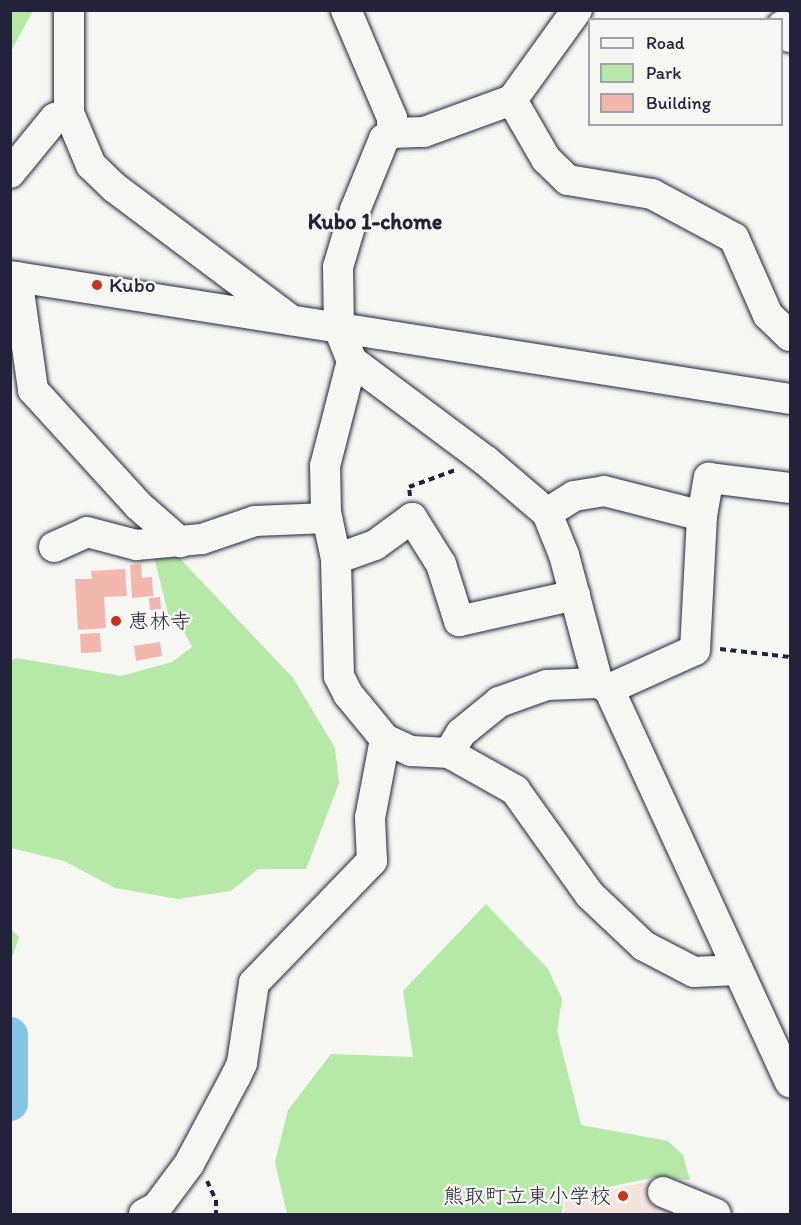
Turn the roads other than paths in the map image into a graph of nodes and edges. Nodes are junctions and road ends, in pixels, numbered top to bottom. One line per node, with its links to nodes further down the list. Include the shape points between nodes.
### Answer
1 (69, 10): 5 (street)
2 (346, 10): 6 (street, via 392,118)
3 (577, 10): 4 (street)
4 (512, 100): 6 (street, via 424,132); 11 (street, via 546,159 568,180 652,194 734,237 768,315)
5 (69, 113): 7 (street, via 55,118); 9 (street, via 81,147 101,176)
6 (392, 133): 10 (street, via 384,139 359,200 338,267)
7 (10, 173)
8 (14, 276): 9 (street); 18 (street, via 33,390 139,506)
9 (296, 323): 10 (street)
10 (339, 329): 12 (street); 13 (street)
11 (790, 336)
12 (352, 361): 15 (street, via 485,460); 17 (street, via 325,466)
13 (790, 399)
14 (790, 488): 16 (street, via 709,478)
15 (547, 513): 16 (street, via 590,490); 21 (street)
16 (702, 516): 22 (street, via 695,650)
17 (327, 518): 18 (street, via 255,521); 20 (street)
18 (180, 542): 19 (street, via 136,545 87,532)
19 (54, 547)
20 (336, 559): 21 (street, via 375,545 412,518 441,564 459,621); 23 (street, via 339,676 348,694)
21 (575, 595): 22 (street)
22 (604, 686): 24 (street, via 547,685 499,702 461,733); 25 (street)
23 (385, 739): 24 (street, via 411,751); 28 (street, via 370,818 372,861 254,983 242,1063 189,1164 158,1207)
24 (449, 753): 25 (street, via 515,790 590,895 644,946 694,972)
25 (738, 970): 26 (street)
26 (790, 1082)
27 (663, 1192): 29 (street)
28 (144, 1215)
29 (716, 1215)

